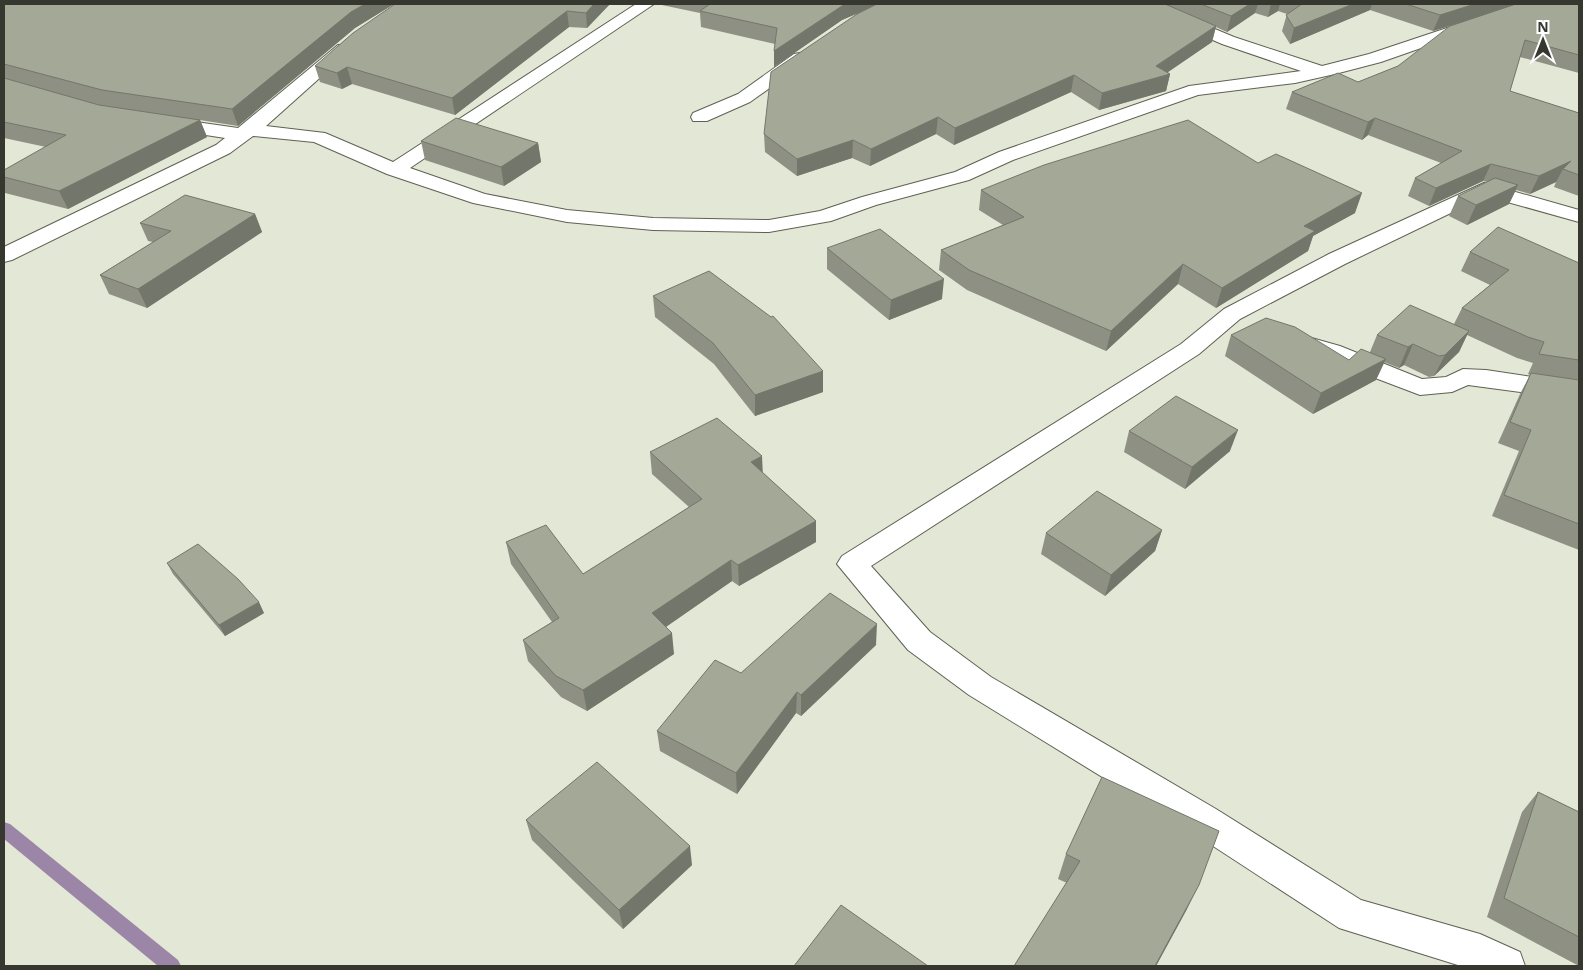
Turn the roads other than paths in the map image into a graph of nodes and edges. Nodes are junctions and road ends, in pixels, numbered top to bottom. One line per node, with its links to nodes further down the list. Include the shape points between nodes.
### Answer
1 (646, 4): 10 (street)
2 (1143, 4): 6 (street, via 1226,42)
3 (1542, 4): 6 (street)
4 (357, 39): 9 (street)
5 (810, 50): 7 (street, via 744,98)
6 (1322, 72): 10 (street, via 1195,90 1006,156 962,176 869,201 824,217 769,226 652,224 567,216 480,199)
7 (700, 117)
8 (146, 120): 9 (street)
9 (247, 132): 10 (street, via 318,137); 12 (street, via 224,149)
10 (394, 170)
11 (1579, 216): 15 (street, via 1484,188 1337,259 1245,321 1190,349 852,564 919,641 980,686 1203,820 1352,915 1480,953)
12 (4, 255)
13 (1285, 338): 14 (street, via 1331,351 1420,387 1452,384 1463,377)
14 (1579, 392)
15 (1506, 966)

